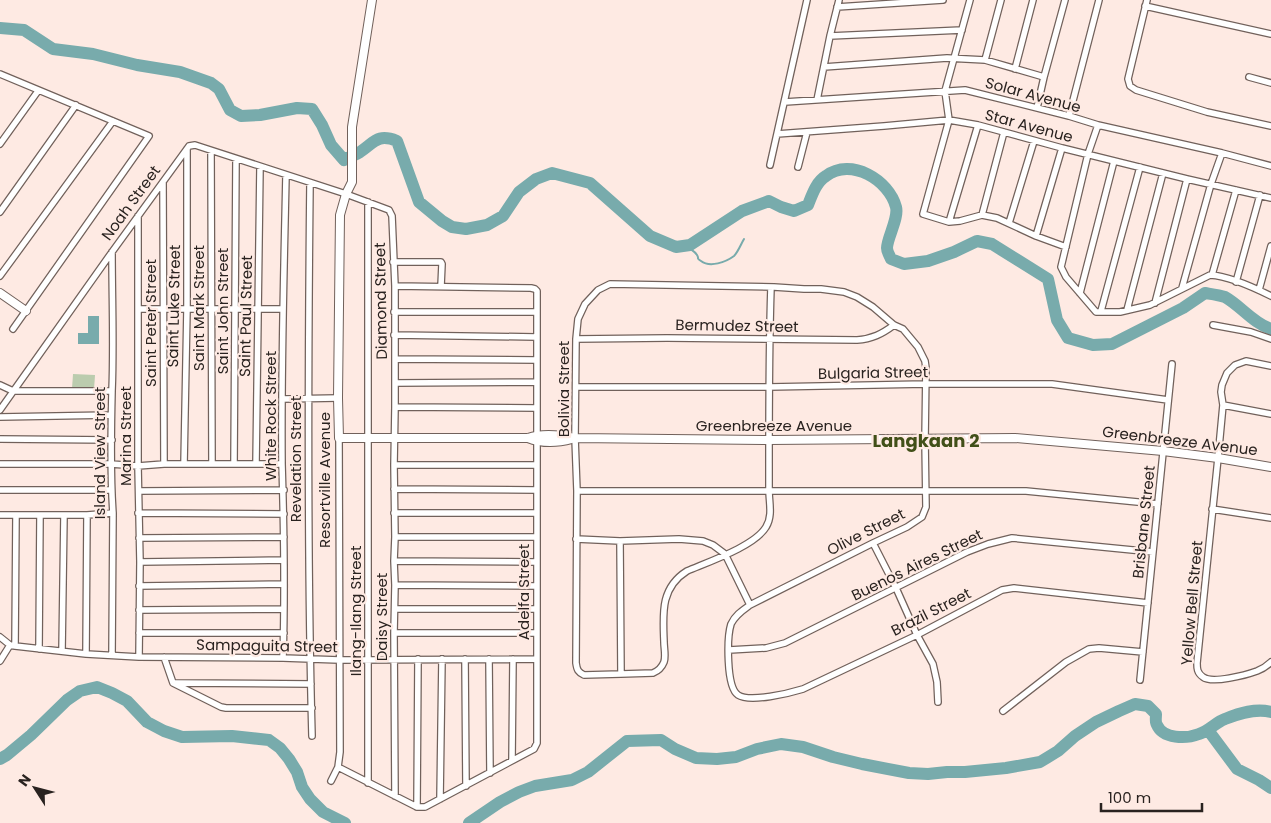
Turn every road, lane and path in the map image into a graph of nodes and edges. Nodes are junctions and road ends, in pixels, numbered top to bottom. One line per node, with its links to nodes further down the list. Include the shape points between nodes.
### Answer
1 (372, 0): 59 (street, Resortville Avenue, via 352,126 351,170)
2 (807, 0): 26 (street)
3 (839, 0): 11 (street)
4 (943, 0): 11 (street)
5 (970, 0): 12 (street)
6 (1001, 0): 16 (street)
7 (1033, 0): 18 (street)
8 (1065, 0): 20 (street)
9 (1099, 0): 29 (street)
10 (1146, 3): 13 (street); 34 (street, via 1128,79 1130,86 1207,112)
11 (837, 7): 14 (street)
12 (962, 30): 14 (street); 15 (street)
13 (1271, 34)
14 (830, 36): 17 (street)
15 (954, 59): 16 (street); 17 (street); 24 (street)
16 (986, 60): 18 (street)
17 (824, 67): 25 (street)
18 (1015, 69): 20 (street)
19 (1, 77): 23 (street)
20 (1044, 77): 28 (street)
21 (1249, 77): 22 (street)
22 (1271, 83)
23 (38, 91): 27 (street); 39 (street)
24 (945, 91): 25 (street, Solar Avenue); 28 (street, Solar Avenue, via 966,90); 30 (street)
25 (817, 100): 26 (street, Solar Avenue)
26 (785, 102): 37 (street)
27 (76, 105): 31 (street); 63 (street)
28 (1037, 108): 29 (street, Solar Avenue)
29 (1069, 116): 33 (street, Solar Avenue)
30 (949, 120): 32 (street, Star Avenue); 35 (street, Star Avenue); 66 (street, via 922,214)
31 (112, 121): 74 (street); 93 (street, via 149,136)
32 (978, 125): 36 (street, Star Avenue); 66 (street)
33 (1098, 125): 43 (street, Solar Avenue); 44 (street)
34 (1271, 126)
35 (807, 132): 37 (street, Star Avenue); 51 (street)
36 (1004, 132): 38 (street, Star Avenue); 64 (street)
37 (777, 134): 47 (street)
38 (1034, 141): 40 (street, Star Avenue); 67 (street)
39 (0, 144)
40 (1062, 148): 44 (street, Star Avenue); 68 (street)
41 (187, 149): 42 (street, via 194,145); 55 (street, Noah Street); 87 (street, Saint Luke Street)
42 (211, 151): 45 (street); 88 (street, Saint Mark Street)
43 (1222, 153): 48 (street, Solar Avenue); 57 (street)
44 (1088, 154): 46 (street, Star Avenue); 70 (street)
45 (236, 159): 49 (street); 89 (street, Saint John Street)
46 (1114, 161): 50 (street, Star Avenue); 82 (street)
47 (770, 165)
48 (1271, 166)
49 (260, 167): 53 (street); 90 (street, Saint Paul Street)
50 (1140, 167): 52 (street, Star Avenue); 96 (street)
51 (798, 168)
52 (1163, 173): 54 (street, Star Avenue); 92 (street)
53 (286, 175): 56 (street); 91 (street, White Rock Street)
54 (1187, 179): 57 (street, Star Avenue); 84 (street)
55 (163, 181): 65 (street, Noah Street); 86 (street, Saint Peter Street)
56 (310, 183): 59 (street); 118 (street, Revelation Street)
57 (1211, 184): 58 (street, Star Avenue); 79 (street)
58 (1236, 190): 60 (street, Star Avenue); 73 (street)
59 (346, 194): 62 (street, Diamond Street); 117 (street, Resortville Avenue, via 339,224)
60 (1260, 196): 61 (street, Star Avenue); 75 (street)
61 (1271, 198)
62 (368, 202): 72 (street, Diamond Street, via 390,212); 130 (street, Ilang-Ilang Street)
63 (0, 212)
64 (982, 215): 66 (street); 67 (street)
65 (138, 216): 71 (street, Noah Street); 85 (street, Marina Street)
66 (949, 222)
67 (1009, 223): 68 (street)
68 (1036, 236): 70 (street)
69 (1271, 246): 80 (street)
70 (1066, 247): 82 (street, via 1061,268)
71 (112, 252): 115 (street, Noah Street); 116 (street, Island View Street)
72 (393, 262): 76 (street, Diamond Street); 77 (street, via 441,262)
73 (1212, 275): 75 (street); 79 (street)
74 (0, 276)
75 (1236, 282): 80 (street)
76 (394, 286): 77 (street); 94 (street, Diamond Street)
77 (441, 286): 95 (street, Adelfa Street, via 535,288)
78 (771, 287): 97 (street, Bolivia Street, via 821,288 851,294); 102 (street); 103 (street, Bolivia Street, via 610,284 591,296 580,311)
79 (1182, 288): 84 (street)
80 (1259, 290): 83 (street)
81 (0, 293): 93 (street)
82 (1080, 293): 96 (street, via 1096,312)
83 (1271, 296)
84 (1155, 303): 92 (street)
85 (138, 309): 86 (street); 149 (street, Marina Street)
86 (163, 309): 87 (street); 141 (street, Saint Peter Street)
87 (187, 309): 88 (street); 142 (street, Saint Luke Street)
88 (212, 309): 89 (street); 143 (street, Saint Mark Street)
89 (235, 309): 90 (street); 144 (street, Saint John Street)
90 (259, 309): 91 (street); 145 (street, Saint Paul Street)
91 (283, 309): 119 (street, White Rock Street)
92 (1127, 310): 96 (street)
93 (26, 311): 99 (street)
94 (394, 312): 95 (street); 100 (street, Diamond Street)
95 (537, 312): 101 (street, Adelfa Street)
96 (1101, 312)
97 (894, 325): 102 (street, Bermudez Street, via 865,340); 111 (street, Olive Street, via 918,347 925,361)
98 (1213, 325): 104 (street)
99 (13, 329)
100 (394, 335): 101 (street); 105 (street, Diamond Street)
101 (536, 337): 106 (street, Adelfa Street)
102 (770, 338): 103 (street, Bermudez Street); 114 (street)
103 (576, 339): 113 (street, Bolivia Street)
104 (1271, 339)
105 (395, 359): 106 (street); 110 (street, Diamond Street)
106 (536, 360): 109 (street, Adelfa Street)
107 (1172, 364): 120 (street, Brisbane Street)
108 (1271, 366): 121 (street, Yellow Bell Street, via 1246,361 1235,365 1222,385)
109 (536, 382): 110 (street); 123 (street, Adelfa Street)
110 (394, 383): 122 (street, Diamond Street)
111 (926, 384): 114 (street, Bulgaria Street); 120 (street, Bulgaria Street, via 1052,384); 136 (street, Olive Street)
112 (0, 386): 115 (street)
113 (576, 387): 114 (street, Bulgaria Street); 132 (street, Bolivia Street)
114 (769, 388): 135 (street)
115 (13, 391): 116 (street); 124 (street, Noah Street)
116 (112, 391): 126 (street, Island View Street)
117 (338, 398): 118 (street); 129 (street, Resortville Avenue)
118 (308, 399): 119 (street); 213 (street, Revelation Street)
119 (283, 400): 146 (street, White Rock Street)
120 (1168, 400): 137 (street, Brisbane Street)
121 (1223, 405): 125 (street); 138 (street, Yellow Bell Street)
122 (395, 407): 123 (street); 128 (street, Diamond Street)
123 (536, 408): 131 (street, Adelfa Street)
124 (0, 410)
125 (1271, 414)
126 (111, 415): 127 (street); 134 (street, Island View Street)
127 (0, 417)
128 (394, 437): 130 (street, Greenbreeze Avenue); 131 (street, Greenbreeze Avenue); 147 (street, Daisy Street)
129 (339, 438): 130 (street, Greenbreeze Avenue); 221 (street, Resortville Avenue)
130 (367, 438): 214 (street, Ilang-Ilang Street)
131 (534, 438): 132 (street, Greenbreeze Avenue, via 560,442); 148 (street, Adelfa Street)
132 (575, 438): 135 (street, Greenbreeze Avenue); 157 (street, Bolivia Street)
133 (0, 440): 134 (street)
134 (112, 440): 140 (street, Island View Street)
135 (769, 440): 136 (street, Greenbreeze Avenue); 159 (street)
136 (925, 440): 137 (street, Greenbreeze Avenue, via 1015,438); 158 (street, Olive Street)
137 (1163, 450): 138 (street, Greenbreeze Avenue); 160 (street, Brisbane Street)
138 (1218, 458): 150 (street, Greenbreeze Avenue); 161 (street, Yellow Bell Street)
139 (0, 464): 140 (street)
140 (112, 464): 149 (street); 152 (street, Island View Street)
141 (164, 464): 142 (street); 149 (street)
142 (184, 464): 143 (street)
143 (212, 464): 144 (street)
144 (234, 464): 145 (street)
145 (256, 464): 146 (street)
146 (282, 464): 153 (street, White Rock Street)
147 (394, 465): 148 (street); 154 (street, Daisy Street)
148 (537, 465): 155 (street, Adelfa Street)
149 (138, 466): 156 (street, Marina Street)
150 (1271, 467)
151 (0, 490): 152 (street)
152 (111, 490): 162 (street, Island View Street)
153 (284, 490): 156 (street); 166 (street, White Rock Street)
154 (394, 490): 155 (street); 164 (street, Daisy Street)
155 (536, 490): 165 (street, Adelfa Street)
156 (138, 491): 163 (street, Marina Street)
157 (577, 491): 159 (street); 177 (street, Bolivia Street)
158 (927, 491): 159 (street); 160 (street, via 1026,491); 179 (street, Olive Street, via 922,517 907,528)
159 (769, 492): 181 (street, via 770,518 767,526 749,543)
160 (1158, 504): 180 (street, Brisbane Street)
161 (1212, 509): 172 (street); 224 (street, Yellow Bell Street, via 1198,672 1204,678 1218,680 1258,671)
162 (113, 513): 171 (street); 209 (street, Island View Street)
163 (138, 513): 166 (street); 176 (street, Marina Street)
164 (394, 513): 165 (street); 174 (street, Daisy Street)
165 (536, 513): 175 (street, Adelfa Street)
166 (284, 514): 173 (street, White Rock Street)
167 (0, 515): 168 (street)
168 (16, 515): 169 (street); 203 (street)
169 (40, 515): 170 (street); 204 (street)
170 (64, 515): 171 (street); 206 (street)
171 (87, 515): 208 (street)
172 (1271, 518)
173 (284, 537): 176 (street); 182 (street, White Rock Street)
174 (395, 537): 175 (street); 183 (street, Daisy Street)
175 (537, 537): 185 (street, Adelfa Street)
176 (139, 538): 184 (street, Marina Street)
177 (576, 539): 178 (street); 225 (street, Bolivia Street, via 577,670 584,674)
178 (620, 541): 181 (street, via 703,541); 225 (street)
179 (873, 543): 190 (street); 192 (street, Olive Street)
180 (1153, 552): 190 (street, Buenos Aires Street, via 1012,538 967,552); 191 (street, Brisbane Street)
181 (725, 554): 192 (street); 225 (street, via 679,576 668,590 664,614 665,661 662,666 653,673)
182 (284, 560): 184 (street); 186 (street, White Rock Street)
183 (394, 561): 185 (street); 187 (street, Daisy Street)
184 (140, 562): 188 (street, Marina Street)
185 (537, 562): 189 (street, Adelfa Street)
186 (284, 584): 188 (street); 193 (street, White Rock Street)
187 (395, 585): 189 (street); 194 (street, Daisy Street)
188 (139, 586): 196 (street, Marina Street)
189 (537, 586): 195 (street, Adelfa Street)
190 (896, 588): 201 (street); 205 (street, Buenos Aires Street, via 785,643 766,648)
191 (1148, 603): 201 (street, Brazil Street, via 1014,588 1002,590); 207 (street, Brisbane Street)
192 (750, 605): 205 (street, Olive Street, via 735,616)
193 (283, 609): 196 (street); 198 (street, White Rock Street)
194 (395, 609): 195 (street); 199 (street, Daisy Street)
195 (537, 609): 200 (street, Adelfa Street)
196 (139, 610): 197 (street, Marina Street)
197 (139, 633): 198 (street); 210 (street, Marina Street)
198 (284, 633): 212 (street, White Rock Street)
199 (394, 633): 200 (street); 222 (street, Daisy Street)
200 (537, 633): 220 (street, Adelfa Street)
201 (917, 634): 229 (street, Brazil Street, via 803,689 754,698 744,698); 230 (street, via 933,664)
202 (0, 637): 203 (street)
203 (13, 646): 204 (street, Sampaguita Street); 223 (street)
204 (39, 649): 206 (street, Sampaguita Street)
205 (729, 650): 229 (street, Olive Street, via 730,680)
206 (62, 651): 208 (street, Sampaguita Street)
207 (1143, 652): 226 (street, Brisbane Street); 232 (street, via 1089,649 1066,662)
208 (86, 654): 209 (street, Sampaguita Street)
209 (112, 655): 210 (street, Sampaguita Street)
210 (140, 656): 211 (street, Sampaguita Street)
211 (164, 656): 212 (street, Sampaguita Street); 227 (street)
212 (284, 658): 213 (street, Sampaguita Street)
213 (310, 659): 221 (street, Sampaguita Street); 228 (street, Revelation Street)
214 (369, 659): 221 (street, Sampaguita Street); 222 (street, Sampaguita Street); 238 (street, Ilang-Ilang Street)
215 (418, 659): 216 (street, Sampaguita Street); 222 (street, Sampaguita Street); 242 (street)
216 (442, 659): 217 (street, Sampaguita Street); 241 (street)
217 (465, 659): 218 (street, Sampaguita Street); 239 (street)
218 (489, 659): 219 (street, Sampaguita Street); 236 (street)
219 (513, 659): 220 (street, Sampaguita Street); 234 (street)
220 (537, 659): 234 (street, Adelfa Street, via 536,747)
221 (340, 660): 235 (street, Resortville Avenue)
222 (394, 660): 240 (street, Daisy Street)
223 (0, 661)
224 (1271, 662)
225 (621, 674)
226 (1140, 680)
227 (173, 683): 228 (street); 231 (street, via 226,708)
228 (311, 684): 231 (street, Revelation Street)
229 (734, 692)
230 (938, 702)
231 (312, 708): 233 (street, Revelation Street)
232 (1003, 711)
233 (312, 736)
234 (512, 760): 236 (street)
235 (338, 767): 237 (street); 238 (street)
236 (490, 773): 239 (street)
237 (331, 781)
238 (368, 783): 240 (street)
239 (466, 786): 241 (street)
240 (395, 796): 242 (street)
241 (440, 799): 242 (street)
242 (418, 807)

